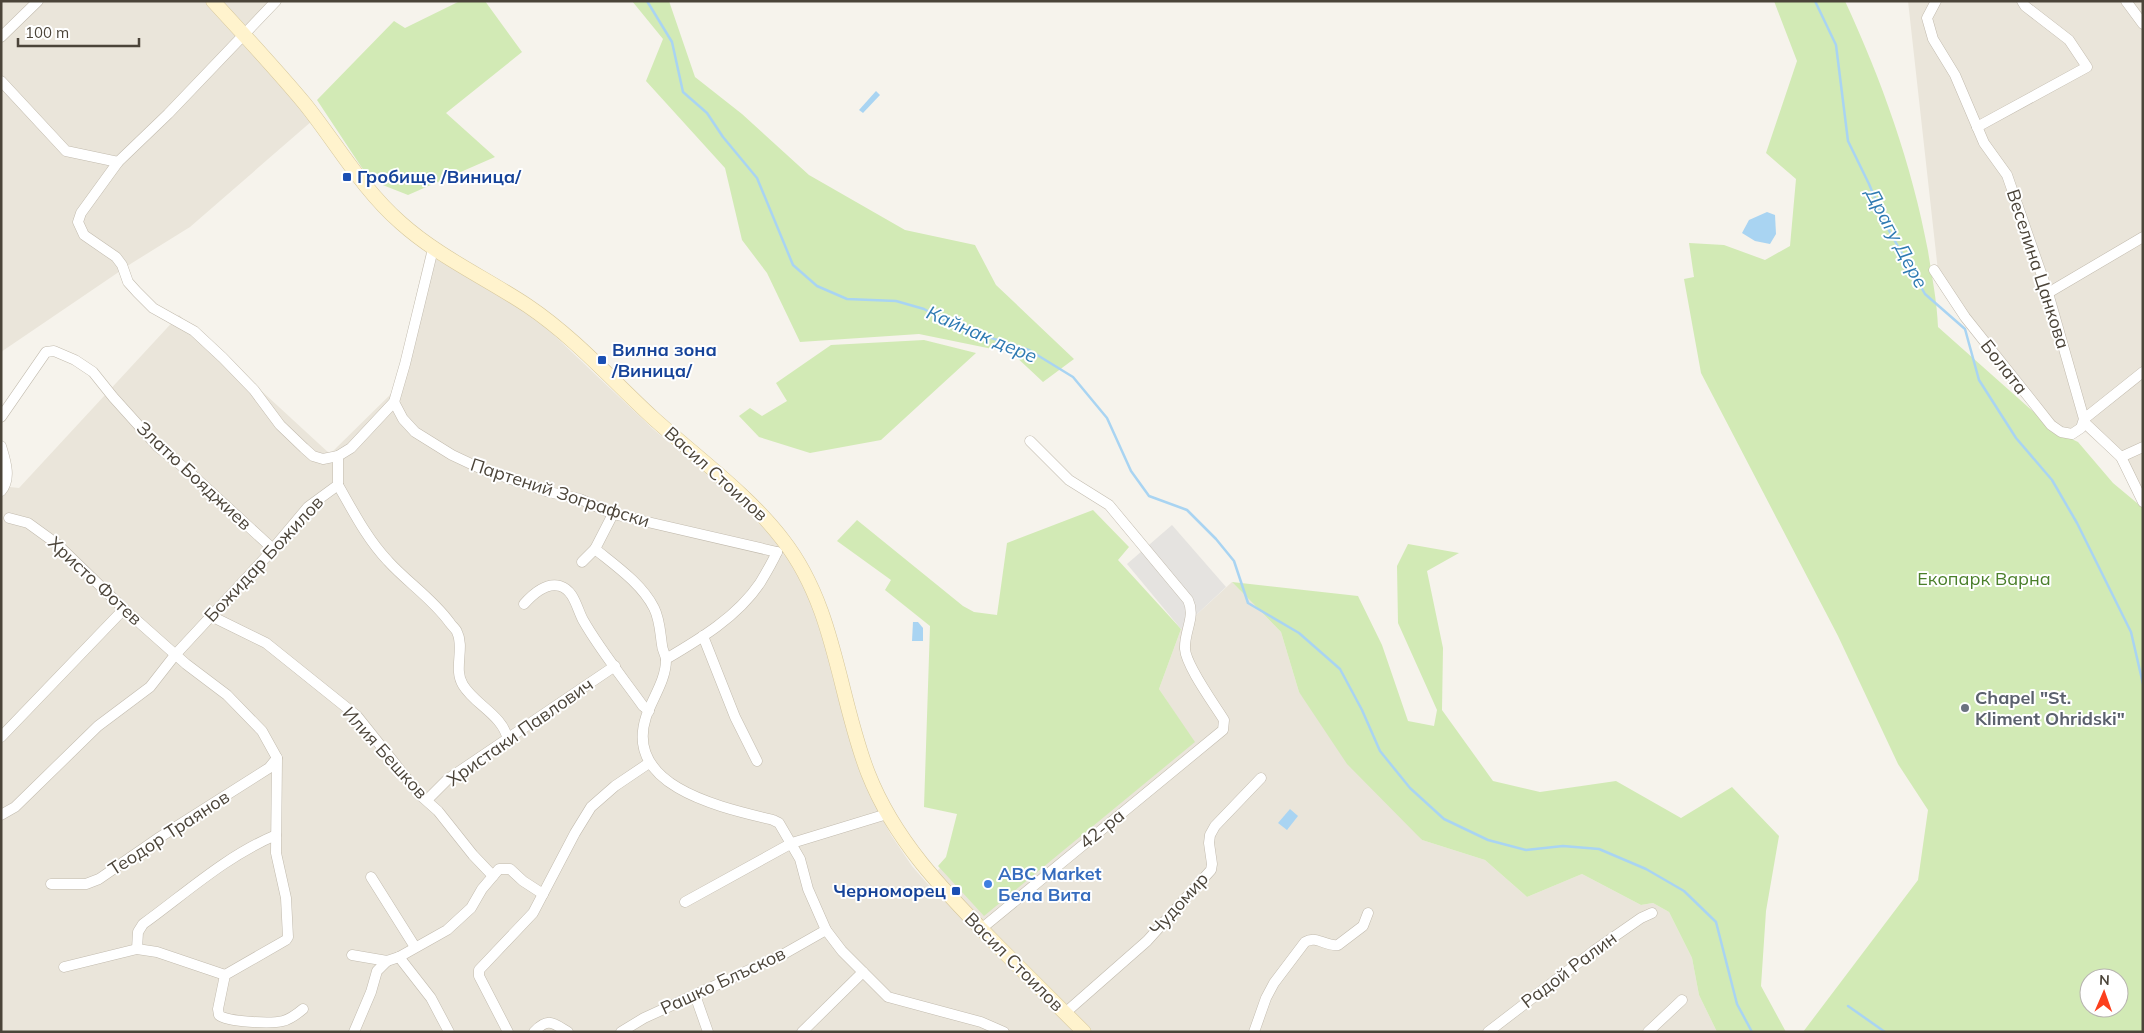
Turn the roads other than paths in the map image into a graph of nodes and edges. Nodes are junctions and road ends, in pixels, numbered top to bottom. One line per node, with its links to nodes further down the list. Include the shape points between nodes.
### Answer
1 (38, 1): 9 (street)
2 (213, 1): 8 (street, Васил Стоилов)
3 (276, 1): 8 (street)
4 (1936, 1): 11 (street, Веселина Цанкова, via 1927,18)
5 (2022, 1): 11 (street, via 2069,40 2087,67)
6 (2126, 1): 7 (street)
7 (2143, 24)
8 (244, 36): 12 (street); 14 (street, Васил Стоилов, via 306,105 354,171 398,221)
9 (1, 37)
10 (1, 81): 12 (street, via 66,151)
11 (1977, 127): 16 (street, Веселина Цанкова, via 1984,143 2007,175)
12 (118, 162): 24 (street, via 81,214 78,222 84,235 116,257 128,282 153,308 194,331 223,358 254,390 280,424 313,456 323,459)
13 (2143, 237): 16 (street)
14 (433, 250): 18 (street); 33 (street, Васил Стоилов, via 529,307 559,329 759,510)
15 (1934, 270): 20 (street, Болата, via 1965,317 2051,425 2072,434 2082,428)
16 (2048, 293): 20 (street, Веселина Цанкова)
17 (2143, 372): 20 (street)
18 (394, 402): 24 (street, via 351,448); 29 (street, Партений Зографски, via 415,432 452,456 549,492 580,499)
19 (1, 418): 31 (street, Златю Бояджиев, via 46,352 54,351 75,360 93,372 158,447)
20 (2084, 419): 25 (street, Веселина Цанкова)
21 (1030, 442): 61 (street, 42-ра, via 1069,480 1110,505 1188,600 1192,608 1185,650 1189,663 1224,720 1223,730)
22 (1, 446): 27 (street, via 6,466)
23 (2143, 447): 25 (street)
24 (338, 456): 26 (street, Божидар Божилов)
25 (2121, 456): 28 (street, Веселина Цанкова)
26 (338, 485): 31 (street, Божидар Божилов, via 308,507); 44 (street, via 365,533 457,631 461,683 472,698 501,724)
27 (3, 489)
28 (2143, 502)
29 (613, 514): 32 (street); 33 (street, Партений Зографски)
30 (10, 518): 36 (street, Христо Фотев, via 28,523 57,544)
31 (273, 549): 37 (street, Божидар Божилов)
32 (596, 549): 34 (street); 40 (street, via 636,584 654,607)
33 (783, 550): 38 (street, via 737,610); 50 (street, Васил Стоилов, via 818,600 868,772)
34 (582, 562)
35 (524, 604): 41 (street, via 542,589 563,587 572,596 583,619)
36 (124, 609): 39 (street, Христо Фотев); 43 (street)
37 (211, 616): 39 (street, Божидар Божилов); 49 (street, Илия Бешков, via 266,644 357,716)
38 (704, 636): 40 (street); 46 (street, via 735,717)
39 (175, 655): 45 (street, Христо Фотев, via 240,707 262,731); 51 (street, Божидар Божилов, via 150,687 98,726 15,807)
40 (666, 660): 42 (street)
41 (615, 666): 42 (street); 44 (street, Христаки Павлович)
42 (649, 711): 47 (street, via 644,729)
43 (1, 737)
44 (508, 740): 49 (street, Христаки Павлович, via 448,779)
45 (277, 758): 52 (street); 56 (street, Теодор Траянов, via 269,768 99,879 86,884)
46 (757, 761)
47 (649, 763): 53 (street, via 668,783 683,790 725,808 773,820); 57 (street, via 591,806)
48 (1261, 778): 74 (street, Чудомир, via 1215,826 1209,843 1211,870 1147,941)
49 (427, 800): 54 (street, Илия Бешков)
50 (887, 814): 53 (street); 61 (street, Васил Стоилов, via 926,871)
51 (1, 815)
52 (276, 835): 64 (street, via 254,844 213,871 143,924 138,932); 70 (street, via 276,853 286,898 288,937)
53 (792, 843): 58 (street); 62 (street)
54 (493, 876): 57 (street, via 499,869 510,869); 63 (street, via 461,918 447,930)
55 (371, 877): 63 (street)
56 (51, 884)
57 (543, 894): 78 (street, via 533,913 478,973)
58 (685, 902)
59 (1368, 913): 86 (street, via 1363,926 1338,945 1310,939 1305,942 1274,983)
60 (1652, 913): 75 (street, Радой Ралин, via 1595,950)
61 (981, 929): 74 (street, Васил Стоилов)
62 (826, 930): 69 (street); 71 (street, Рашко Блъсков, via 782,955)
63 (415, 947): 66 (street)
64 (137, 949): 68 (street); 70 (street, via 157,952)
65 (352, 956): 67 (street)
66 (399, 957): 67 (street); 77 (street, via 431,998)
67 (387, 961): 76 (street, via 377,971)
68 (64, 967)
69 (863, 972): 83 (street); 84 (street, via 888,997 981,1022)
70 (225, 975): 73 (street, via 218,1009 223,1018 283,1021)
71 (695, 995): 81 (street, Рашко Блъсков); 82 (street)
72 (1682, 1000): 87 (street)
73 (303, 1009)
74 (1065, 1013): 85 (street, Васил Стоилов)
75 (1493, 1030)
76 (354, 1032)
77 (449, 1032)
78 (508, 1032)
79 (534, 1032): 80 (street, via 544,1023 551,1022)
80 (568, 1032)
81 (620, 1032)
82 (708, 1032)
83 (802, 1032)
84 (1004, 1032)
85 (1084, 1032)
86 (1254, 1032)
87 (1648, 1032)

